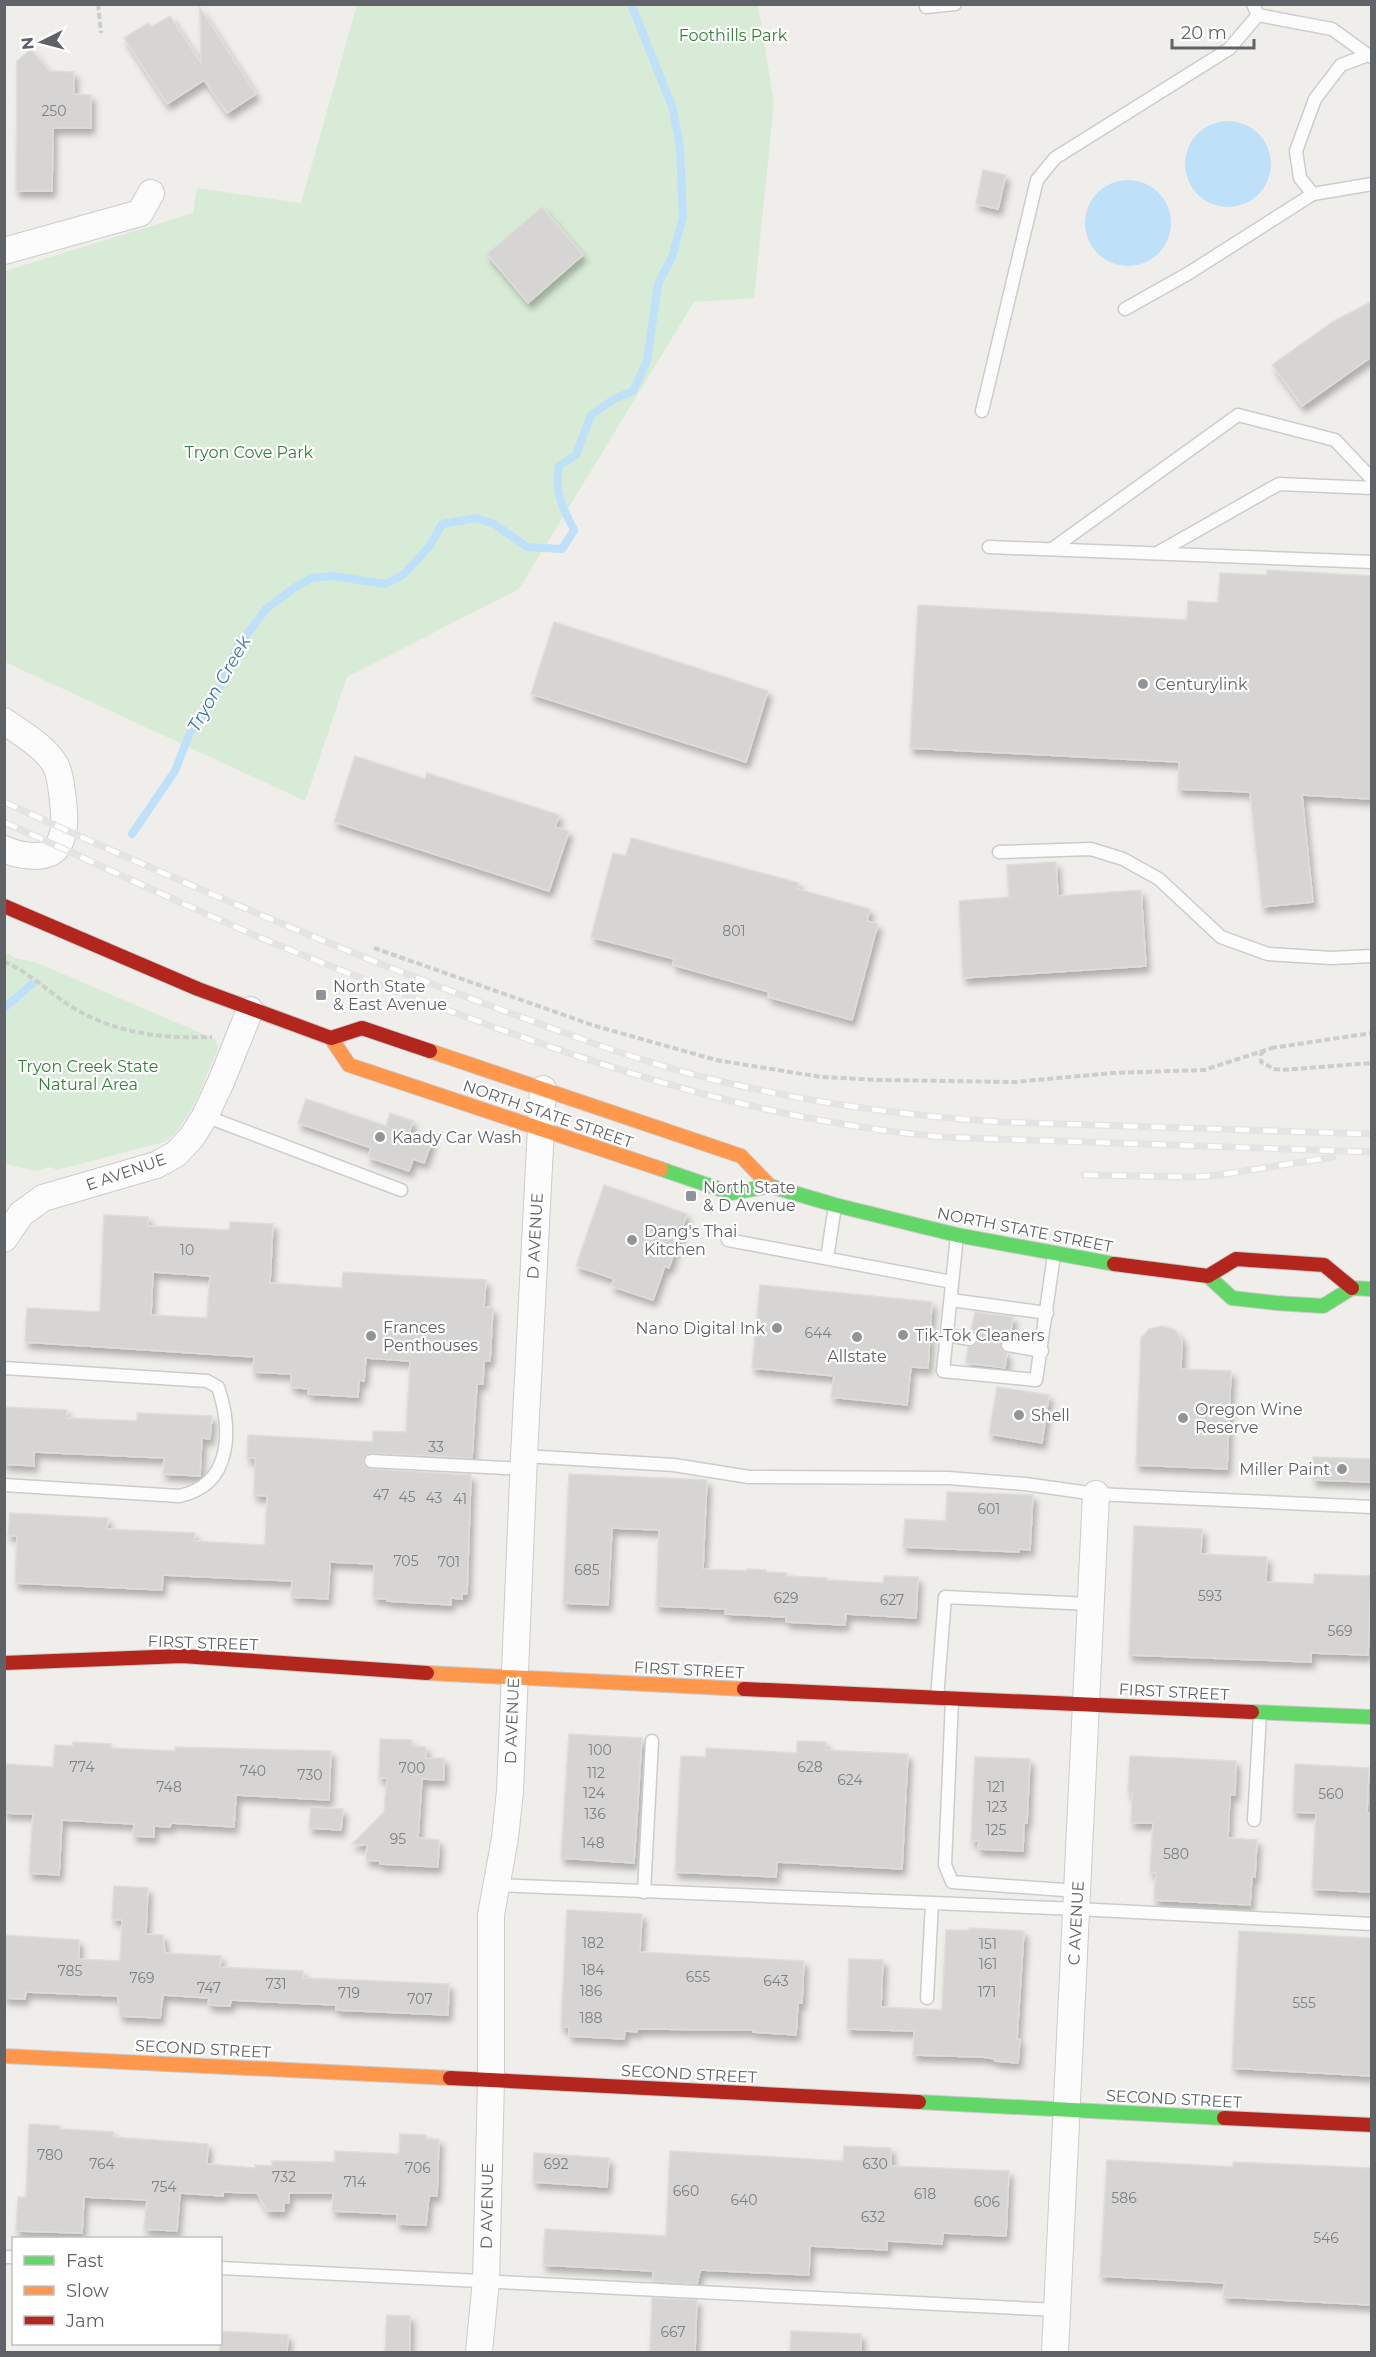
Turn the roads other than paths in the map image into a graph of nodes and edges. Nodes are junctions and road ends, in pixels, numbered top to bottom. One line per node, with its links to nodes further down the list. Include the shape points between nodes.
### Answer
1 (955, 4): 2 (lane)
2 (926, 7)
3 (1256, 10): 4 (lane, via 1332,29); 10 (lane, via 1229,49 1056,158 1037,180)
4 (1370, 56): 7 (lane, via 1341,65 1314,99 1296,151 1300,178)
5 (1371, 184): 7 (lane)
6 (151, 193): 8 (street, via 140,213)
7 (1313, 194): 9 (lane)
8 (4, 252)
9 (1125, 309)
10 (982, 411)
11 (1371, 479): 14 (lane, via 1335,440 1238,415)
12 (1371, 488): 15 (lane, via 1279,484)
13 (989, 547): 14 (lane)
14 (1052, 549): 15 (lane)
15 (1158, 552): 16 (lane)
16 (1371, 562)
17 (4, 721): 18 (street, via 40,747 56,767 64,808 59,845 51,852 15,854)
18 (4, 849)
19 (999, 852): 23 (lane, via 1091,849 1123,858 1159,879 1221,937 1268,954)
20 (4, 906): 21 (street)
21 (43, 924): 22 (street); 24 (street)
22 (14, 925)
23 (1371, 956)
24 (250, 1010): 25 (street); 27 (street, E AVENUE)
25 (331, 1038): 26 (street, NORTH STATE STREET, via 362,1028); 28 (street, NORTH STATE STREET, via 349,1065)
26 (543, 1089): 28 (street, D AVENUE); 29 (street, NORTH STATE STREET, via 741,1156)
27 (205, 1116): 30 (lane); 33 (street, E AVENUE, via 192,1137 168,1160 43,1198 21,1214)
28 (540, 1129): 29 (street, NORTH STATE STREET, via 731,1193); 49 (street, D AVENUE)
29 (770, 1186): 31 (street, NORTH STATE STREET)
30 (401, 1190)
31 (835, 1205): 32 (street, NORTH STATE STREET); 36 (lane)
32 (957, 1235): 35 (street, NORTH STATE STREET); 38 (lane)
33 (4, 1239)
34 (728, 1240): 36 (lane)
35 (1054, 1254): 37 (street, NORTH STATE STREET); 42 (lane)
36 (827, 1258): 38 (lane)
37 (1208, 1276): 39 (street, via 1236,1259 1324,1265); 39 (street, via 1232,1298 1276,1303 1323,1306)
38 (952, 1282): 41 (lane)
39 (1352, 1288): 40 (street)
40 (1371, 1289)
41 (951, 1300): 42 (lane); 43 (lane)
42 (1047, 1313): 46 (lane)
43 (947, 1335): 44 (lane); 46 (lane, via 943,1371 1036,1380)
44 (970, 1339)
45 (1008, 1345): 46 (lane)
46 (1042, 1351)
47 (4, 1368): 50 (lane, via 207,1381 218,1387 228,1433 222,1461 211,1479 195,1492 179,1496)
48 (371, 1461): 49 (lane)
49 (523, 1463): 51 (lane, via 674,1465 749,1477 948,1478); 55 (street, D AVENUE)
50 (4, 1485)
51 (1096, 1494): 52 (lane); 53 (street, C AVENUE)
52 (1371, 1507)
53 (1091, 1604): 56 (lane, via 945,1597); 58 (street, C AVENUE)
54 (4, 1663): 55 (street, FIRST STREET, via 182,1656)
55 (514, 1679): 56 (street, FIRST STREET); 63 (street, D AVENUE, via 510,1791)
56 (936, 1698): 57 (street, FIRST STREET)
57 (952, 1699): 58 (street, FIRST STREET); 65 (lane, via 945,1865 952,1882)
58 (1087, 1705): 59 (street, FIRST STREET); 65 (street, C AVENUE)
59 (1260, 1713): 60 (street, FIRST STREET); 62 (lane)
60 (1371, 1718)
61 (652, 1741): 64 (lane)
62 (1254, 1820)
63 (495, 1886): 64 (lane); 70 (street, D AVENUE, via 489,1950)
64 (644, 1892): 66 (lane)
65 (1077, 1900): 66 (lane); 67 (lane); 71 (street, C AVENUE)
66 (932, 1904): 68 (lane)
67 (1371, 1924)
68 (927, 1998)
69 (4, 2056): 70 (street, SECOND STREET)
70 (491, 2080): 71 (street, SECOND STREET); 74 (street, D AVENUE)
71 (1067, 2110): 72 (street, SECOND STREET); 75 (street, C AVENUE)
72 (1371, 2125)
73 (222, 2268): 74 (lane)
74 (486, 2281): 75 (lane); 76 (street, D AVENUE)
75 (1057, 2310): 77 (street, C AVENUE)
76 (479, 2352)
77 (1055, 2352)

